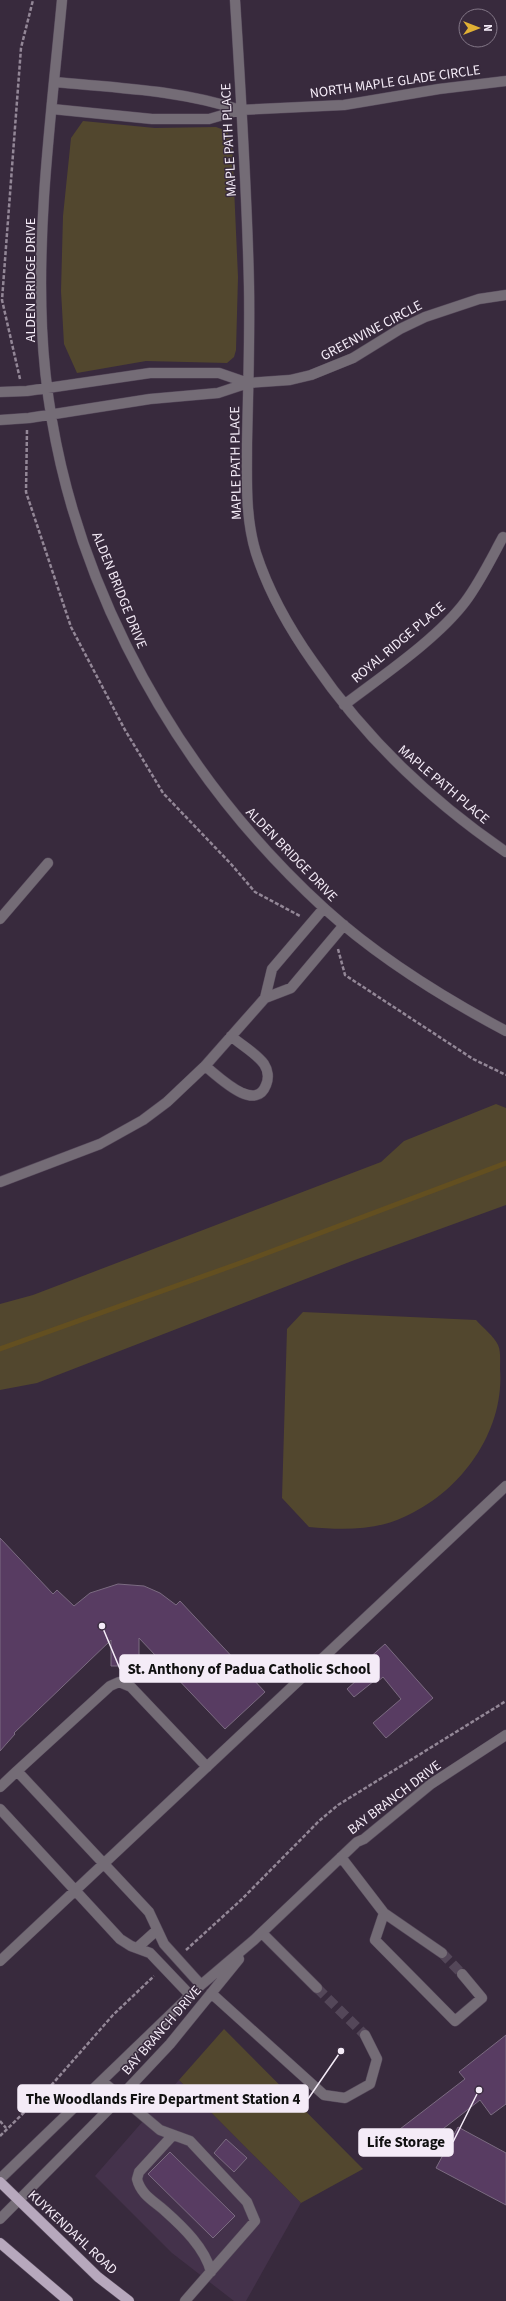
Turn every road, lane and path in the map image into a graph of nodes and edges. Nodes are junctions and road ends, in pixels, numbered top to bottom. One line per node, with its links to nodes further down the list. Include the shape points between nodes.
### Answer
1 (33, 0): 11 (path, via 20,48 2,300 19,378)
2 (62, 0): 5 (street, ALDEN BRIDGE DRIVE)
3 (235, 0): 7 (street, MAPLE PATH PLACE)
4 (506, 81): 7 (street, NORTH MAPLE GLADE CIRCLE, via 344,105)
5 (54, 82): 6 (street, ALDEN BRIDGE DRIVE); 7 (street, NORTH MAPLE GLADE CIRCLE, via 158,92 209,100)
6 (52, 109): 7 (street, NORTH MAPLE GLADE CIRCLE, via 152,119 209,119); 10 (street, ALDEN BRIDGE DRIVE, via 42,251 42,328)
7 (240, 110): 9 (street, MAPLE PATH PLACE, via 249,287)
8 (506, 295): 9 (street, GREENVINE CIRCLE, via 459,304 425,317 353,358 318,373 290,380)
9 (248, 383): 10 (street, GREENVINE CIRCLE, via 219,373 150,373); 13 (street, GREENVINE CIRCLE, via 218,393 150,399); 17 (street, MAPLE PATH PLACE, via 248,511 256,551 277,605 297,639)
10 (48, 388): 11 (street, GREENVINE CIRCLE); 13 (street, ALDEN BRIDGE DRIVE)
11 (27, 390): 12 (street, GREENVINE CIRCLE)
12 (0, 392)
13 (52, 414): 14 (street, GREENVINE CIRCLE); 20 (street, ALDEN BRIDGE DRIVE, via 68,489 84,543 127,648 154,698 217,793 254,838)
14 (29, 418): 15 (street, GREENVINE CIRCLE); 22 (path, via 25,436 26,492 71,627 125,730 163,793 231,864 254,892)
15 (0, 420)
16 (503, 537): 17 (street, ROYAL RIDGE PLACE, via 468,598 446,622 410,654)
17 (344, 705): 18 (street, MAPLE PATH PLACE, via 384,751 420,786)
18 (506, 852)
19 (48, 863): 21 (street)
20 (324, 908): 22 (street); 23 (street, ALDEN BRIDGE DRIVE)
21 (0, 919)
22 (312, 923): 25 (street, via 272,969)
23 (344, 926): 24 (street); 26 (street, ALDEN BRIDGE DRIVE, via 426,986)
24 (331, 941): 25 (street, via 291,988); 29 (path, via 340,951 345,974 473,1059)
25 (265, 998): 27 (street)
26 (506, 1031)
27 (231, 1036): 28 (street); 28 (street, via 265,1065 268,1078 265,1088 256,1094 241,1093)
28 (206, 1066): 30 (street, via 167,1102 119,1134 93,1147)
29 (506, 1075)
30 (0, 1182)
31 (506, 1486): 34 (street)
32 (506, 1701): 47 (path, via 338,1805 241,1900)
33 (506, 1736): 38 (street, BAY BRANCH DRIVE, via 431,1784)
34 (207, 1767): 35 (street, via 131,1687 119,1682 110,1686); 39 (street)
35 (17, 1771): 36 (street); 39 (street)
36 (0, 1787)
37 (0, 1809): 40 (street)
38 (341, 1857): 41 (street); 43 (street, BAY BRANCH DRIVE)
39 (104, 1864): 40 (street); 42 (street, via 149,1912)
40 (75, 1890): 45 (street, via 120,1939); 48 (street)
41 (384, 1913): 46 (street); 50 (street, via 375,1940 455,2021 482,1998)
42 (157, 1930): 45 (street); 47 (street, via 164,1944)
43 (262, 1933): 44 (street, BAY BRANCH DRIVE); 52 (street)
44 (254, 1940): 51 (street, BAY BRANCH DRIVE); 53 (street, BAY BRANCH DRIVE)
45 (137, 1948): 49 (street, via 150,1953)
46 (442, 1952)
47 (176, 1958): 51 (street)
48 (0, 1961)
49 (164, 1968): 54 (street); 59 (path, via 113,2015 48,2089)
50 (462, 1974)
51 (201, 1985): 54 (street, BAY BRANCH DRIVE)
52 (317, 1988)
53 (211, 1993): 55 (street, via 324,2095 345,2098 370,2084 377,2059); 57 (street, BAY BRANCH DRIVE, via 170,2044)
54 (190, 1995): 56 (street, BAY BRANCH DRIVE)
55 (365, 2035)
56 (102, 2081): 57 (street); 62 (street, BAY BRANCH DRIVE)
57 (120, 2097): 60 (street, via 160,2130); 64 (street, BAY BRANCH DRIVE)
58 (0, 2122): 59 (path)
59 (6, 2128): 61 (path)
60 (173, 2135): 67 (street, via 139,2172 137,2179 145,2195 181,2225 204,2253); 67 (street, via 190,2141 247,2202 255,2221)
61 (0, 2136)
62 (0, 2179)
63 (0, 2182): 64 (main road, KUYKENDAHL ROAD)
64 (19, 2201): 65 (street, BAY BRANCH DRIVE); 69 (main road, KUYKENDAHL ROAD, via 98,2277)
65 (0, 2219)
66 (0, 2243): 68 (main road)
67 (211, 2272): 70 (street)
68 (68, 2301)
69 (129, 2301)
70 (185, 2301)

